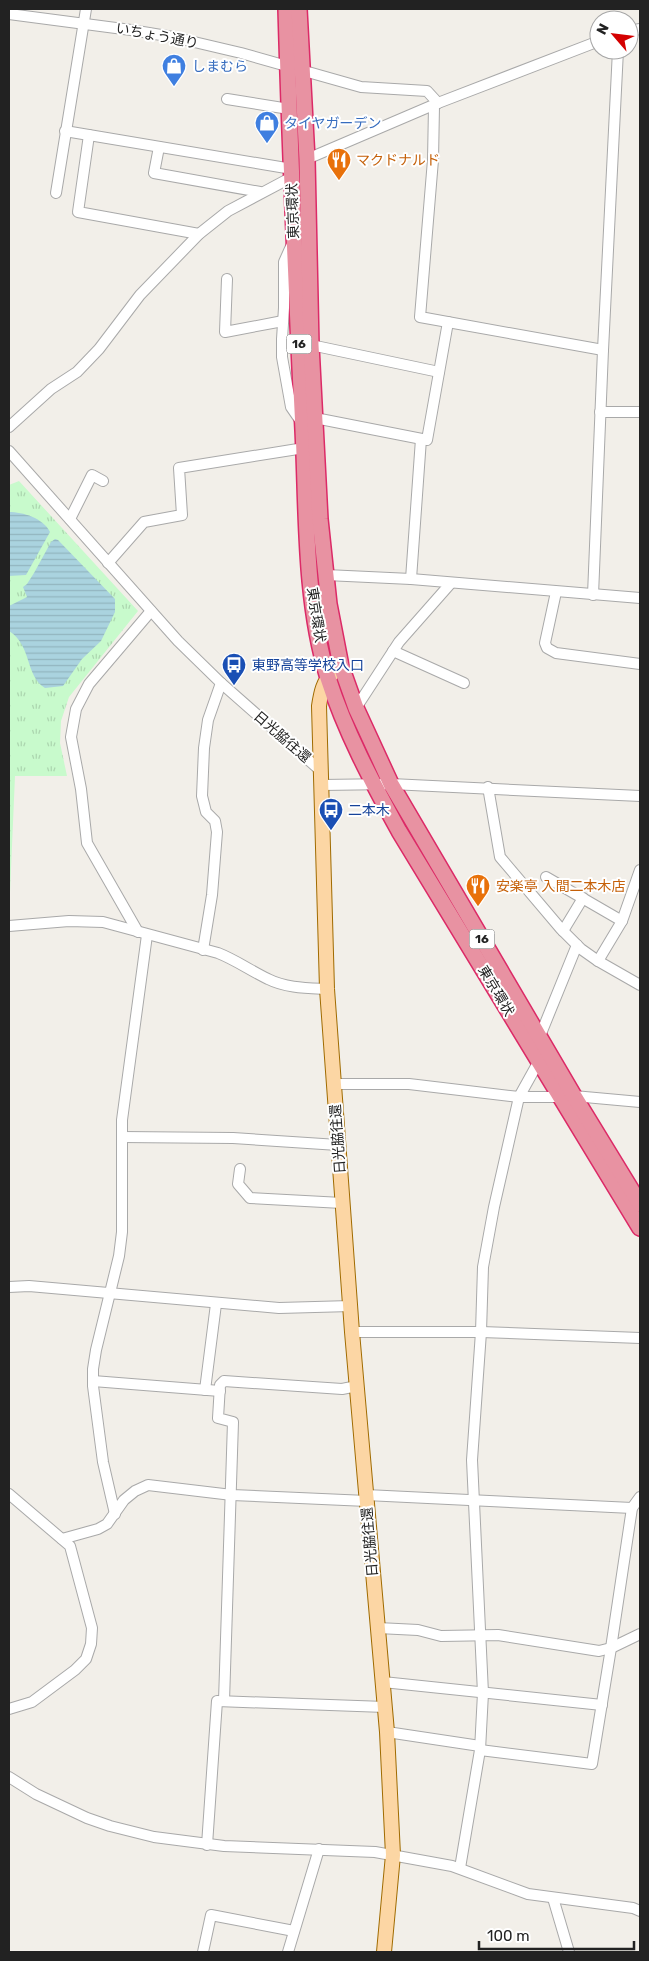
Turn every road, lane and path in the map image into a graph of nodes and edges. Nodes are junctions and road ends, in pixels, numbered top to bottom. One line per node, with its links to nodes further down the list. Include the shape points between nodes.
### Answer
1 (86, 9): 5 (street)
2 (286, 9): 8 (highway, 東京環状 / 16)
3 (299, 9): 9 (highway, 東京環状 / 16)
4 (9, 14): 5 (street, いちょう通り)
5 (84, 23): 8 (street, いちょう通り, via 172,37); 13 (street)
6 (589, 45): 11 (street)
7 (618, 60): 26 (street)
8 (288, 67): 9 (street, いちょう通り); 12 (highway, 東京環状 / 16)
9 (302, 72): 11 (street, いちょう通り, via 361,87 427,91); 16 (highway, 東京環状 / 16)
10 (227, 99): 12 (street)
11 (436, 105): 16 (street); 24 (street, via 420,317)
12 (290, 109): 17 (highway, 東京環状 / 16)
13 (65, 131): 14 (street); 19 (street)
14 (89, 135): 15 (street); 20 (street, via 78,212)
15 (159, 147): 17 (street); 18 (street, via 154,173)
16 (307, 159): 25 (highway, 東京環状 / 16)
17 (292, 173): 18 (street); 21 (highway, 東京環状 / 16)
18 (260, 192): 20 (street)
19 (56, 193)
20 (199, 234): 31 (street, via 140,295 77,372 51,389)
21 (294, 240): 23 (street, via 284,262); 30 (highway, 東京環状 / 16)
22 (227, 279): 23 (street, via 225,332)
23 (283, 321): 30 (street, via 282,358 291,408)
24 (448, 322): 26 (street); 27 (street)
25 (311, 345): 27 (street); 30 (highway, 東京環状 / 16)
26 (603, 350): 28 (street)
27 (439, 372): 32 (street, via 427,440)
28 (600, 412): 29 (street); 42 (street)
29 (640, 412)
30 (309, 421): 32 (street); 33 (highway, 東京環状 / 16); 38 (highway, 東京環状 / 16)
31 (9, 427)
32 (421, 438): 39 (street)
33 (304, 448): 37 (street, via 178,468 182,515 144,522); 48 (highway, 東京環状 / 16, via 311,584)
34 (9, 451): 36 (street, 日光脇往還)
35 (103, 481): 36 (street, via 92,475)
36 (70, 520): 37 (street, 日光脇往還)
37 (108, 563): 44 (street, 日光脇往還)
38 (326, 575): 39 (street); 47 (highway, 東京環状 / 16)
39 (411, 579): 40 (street)
40 (451, 583): 41 (street); 45 (street)
41 (556, 592): 42 (street); 46 (street, via 545,643 547,648 556,653)
42 (594, 595): 43 (street)
43 (640, 598)
44 (151, 611): 49 (street, 日光脇往還); 64 (street, via 89,684 76,709 71,737 87,843)
45 (393, 650): 50 (street); 51 (street)
46 (640, 664)
47 (341, 666): 48 (main road); 51 (highway, 東京環状 / 16)
48 (328, 677): 52 (main road, via 319,706); 53 (highway, 東京環状 / 16)
49 (221, 683): 52 (street, 日光脇往還); 66 (street, via 208,720 204,748 203,805 215,821 217,832)
50 (464, 683)
51 (356, 708): 54 (highway, 東京環状 / 16)
52 (322, 771): 55 (main road, 日光脇往還)
53 (373, 784): 54 (street); 55 (street); 71 (highway, 東京環状 / 16)
54 (391, 784): 56 (street); 70 (highway, 東京環状 / 16)
55 (322, 786): 69 (main road, 日光脇往還)
56 (488, 788): 57 (street); 63 (street, via 500,857)
57 (640, 796)
58 (640, 870): 61 (street)
59 (546, 876): 60 (street)
60 (583, 898): 61 (street); 63 (street)
61 (622, 922): 67 (street)
62 (9, 926): 64 (street, via 103,922)
63 (563, 931): 65 (street)
64 (142, 934): 66 (street); 76 (street)
65 (577, 945): 67 (street); 70 (street)
66 (203, 950): 69 (street, via 231,958 281,984)
67 (598, 962): 68 (street)
68 (640, 985)
69 (327, 988): 72 (main road, 日光脇往還)
70 (540, 1036): 73 (highway, 東京環状 / 16)
71 (539, 1061): 73 (highway, 東京環状 / 16); 74 (street)
72 (334, 1084): 74 (street, via 409,1084); 77 (main road, 日光脇往還)
73 (567, 1096): 74 (street); 75 (street); 80 (highway, 東京環状 / 16); 81 (highway, 東京環状 / 16)
74 (519, 1097): 87 (street, via 483,1267)
75 (640, 1102)
76 (122, 1137): 77 (street, via 233,1138); 83 (street, via 122,1232)
77 (338, 1145): 79 (main road, 日光脇往還)
78 (240, 1169): 79 (street, via 238,1184 250,1198)
79 (342, 1202): 85 (main road, 日光脇往還)
80 (640, 1204)
81 (640, 1228)
82 (9, 1286): 83 (street)
83 (109, 1293): 84 (street); 89 (street, via 96,1350)
84 (216, 1304): 85 (street, via 280,1308); 91 (street)
85 (351, 1306): 86 (main road, 日光脇往還)
86 (352, 1332): 87 (street); 90 (main road, 日光脇往還)
87 (481, 1332): 88 (street); 97 (street, via 472,1460)
88 (640, 1338)
89 (93, 1382): 91 (street); 99 (street, via 103,1462)
90 (357, 1386): 92 (street, via 342,1389 224,1381); 96 (main road, 日光脇往還)
91 (205, 1390): 92 (street)
92 (220, 1391): 94 (street, via 218,1418 233,1422)
93 (9, 1494): 100 (street)
94 (232, 1494): 96 (street); 99 (street, via 148,1485 124,1500); 107 (street)
95 (640, 1497): 98 (street)
96 (366, 1498): 97 (street); 101 (main road, 日光脇往還)
97 (473, 1501): 98 (street); 103 (street)
98 (632, 1508): 104 (street)
99 (115, 1514): 100 (street, via 98,1529)
100 (62, 1539): 110 (street, via 70,1546 92,1628 91,1644 86,1659 75,1670 32,1702)
101 (378, 1628): 103 (street, via 418,1630 440,1636); 105 (main road, 日光脇往還)
102 (640, 1634): 104 (street)
103 (480, 1635): 104 (street, via 498,1634 599,1651); 106 (street)
104 (611, 1648): 108 (street)
105 (383, 1682): 106 (street); 109 (main road, 日光脇往還)
106 (483, 1693): 108 (street); 112 (street)
107 (224, 1701): 109 (street); 114 (street, via 217,1701)
108 (602, 1705): 112 (street, via 592,1764)
109 (385, 1707): 111 (main road, 日光脇往還)
110 (9, 1709)
111 (387, 1732): 112 (street); 116 (main road, 日光脇往還)
112 (480, 1748): 117 (street)
113 (9, 1778): 114 (street, via 61,1807 110,1826 172,1841)
114 (207, 1845): 115 (street)
115 (319, 1849): 116 (street, via 359,1850); 120 (street)
116 (393, 1856): 117 (street); 123 (main road, 日光脇往還)
117 (460, 1868): 118 (street, via 528,1894)
118 (553, 1898): 119 (street); 124 (street)
119 (640, 1911)
120 (294, 1931): 121 (street, via 211,1915); 122 (street)
121 (203, 1952)
122 (288, 1952)
123 (384, 1952)
124 (569, 1952)

